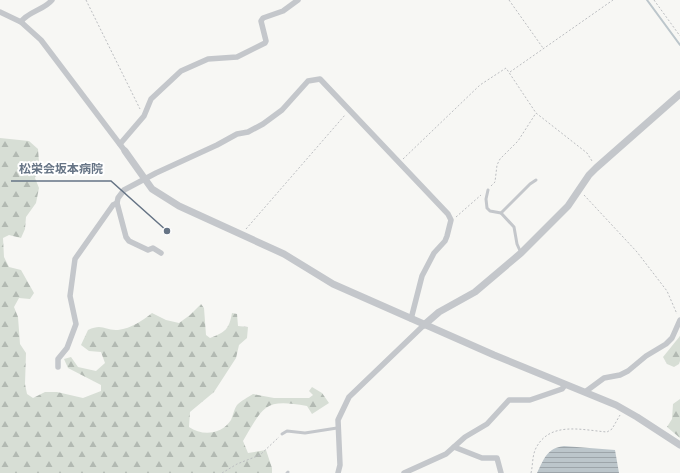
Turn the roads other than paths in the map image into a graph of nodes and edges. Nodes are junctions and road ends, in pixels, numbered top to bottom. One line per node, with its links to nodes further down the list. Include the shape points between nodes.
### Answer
1 (52, 0): 4 (street)
2 (298, 0): 6 (street, via 283,11 263,18 261,22 265,43 237,57 208,59 181,71 152,99 144,116)
3 (0, 12): 4 (street)
4 (21, 22): 6 (street, via 41,40)
5 (680, 94): 13 (street, via 596,168 568,206)
6 (120, 144): 7 (street)
7 (125, 150): 8 (street)
8 (145, 179): 11 (street, via 124,190); 15 (street, via 163,198 284,254 334,284); 15 (street, via 263,124 282,110 308,81 320,79 451,220 445,241 434,253 422,276)
9 (536, 180): 12 (lane)
10 (488, 190): 12 (lane, via 487,208)
11 (117, 203): 14 (street, via 129,241); 18 (street, via 113,204 75,259 70,296 76,324 68,348 58,359)
12 (501, 213): 13 (lane, via 516,230 517,244)
13 (521, 252): 17 (street, via 475,292 438,312)
14 (161, 253)
15 (411, 319): 17 (street)
16 (680, 321): 20 (street, via 672,338 666,344 628,371 604,378)
17 (424, 325): 19 (street); 21 (street, via 349,397 341,411)
18 (58, 367)
19 (565, 385): 20 (street); 24 (street, via 562,389 530,400 509,400 487,424)
20 (586, 392): 23 (street, via 624,409)
21 (337, 428): 22 (lane, via 306,433 287,431); 25 (street, via 340,465)
22 (282, 434)
23 (680, 445)
24 (454, 447): 26 (street, via 434,461); 27 (street, via 482,458 497,458)
25 (338, 473)
26 (404, 473)
27 (501, 473)

